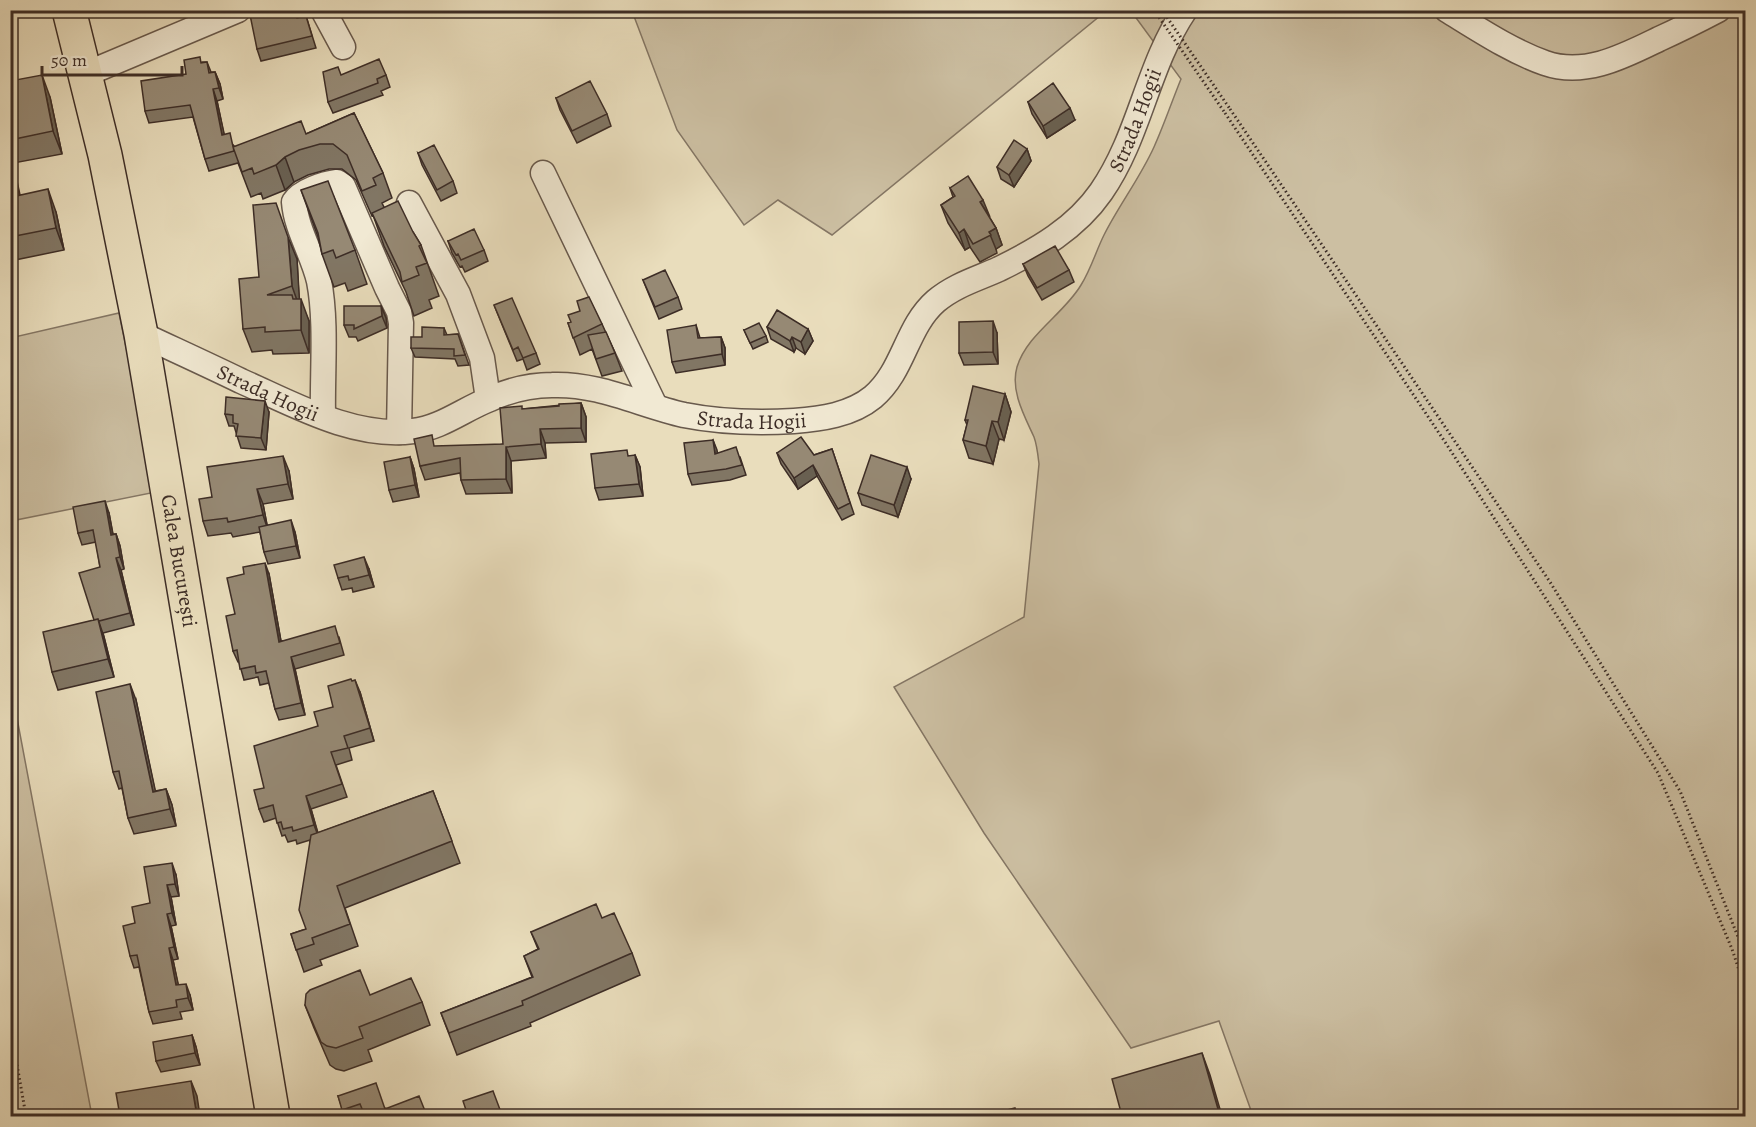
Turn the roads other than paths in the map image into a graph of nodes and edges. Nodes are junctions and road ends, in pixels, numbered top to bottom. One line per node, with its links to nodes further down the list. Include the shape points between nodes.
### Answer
1 (69, 10): 8 (highway, Calea București)
2 (238, 10): 8 (street)
3 (323, 10): 7 (street)
4 (1185, 10): 13 (street, Strada Hogii, via 1162,53 1118,165 1100,194 1080,217 1038,249 960,284 935,302 919,321 892,377 872,398 852,410 794,421 702,418)
5 (1447, 10): 6 (street, via 1525,55 1564,67 1614,60)
6 (1718, 10)
7 (343, 47)
8 (86, 74): 11 (highway, Calea București)
9 (543, 173): 13 (street)
10 (409, 203): 12 (street, via 458,294 482,358)
11 (141, 334): 14 (street, Strada Hogii); 16 (highway, Calea București)
12 (488, 399): 13 (street, Strada Hogii, via 510,390 555,384 582,386); 15 (street, Strada Hogii, via 433,426)
13 (655, 406)
14 (323, 416): 15 (street, Strada Hogii, via 359,427); 15 (street, via 319,284 294,202 298,196 337,182 343,186 399,312)
15 (399, 432)
16 (273, 1116)

